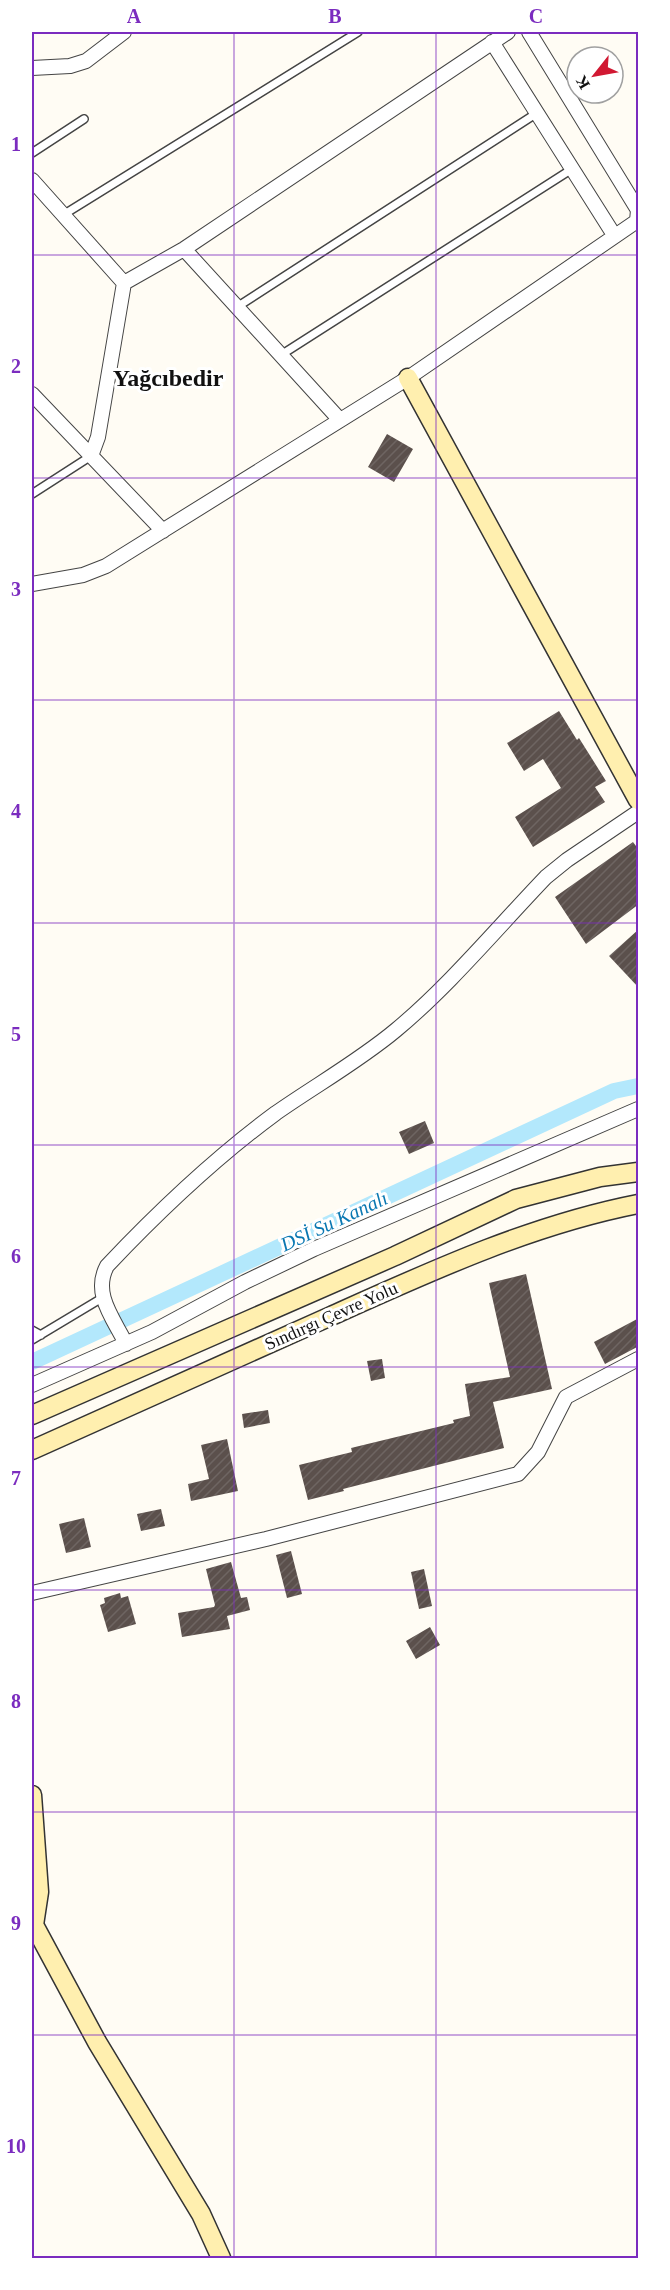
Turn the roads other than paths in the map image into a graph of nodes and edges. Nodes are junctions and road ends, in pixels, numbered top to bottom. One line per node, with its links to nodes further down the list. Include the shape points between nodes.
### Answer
1 (124, 32): 6 (street, via 86,61)
2 (358, 32): 12 (lane)
3 (508, 32): 5 (street)
4 (529, 32): 13 (street, via 638,210 637,221)
5 (492, 42): 7 (street); 14 (street)
6 (32, 68)
7 (537, 113): 10 (street); 16 (lane)
8 (84, 119): 9 (lane)
9 (32, 153)
10 (572, 168): 13 (street); 17 (lane)
11 (32, 180): 12 (street)
12 (63, 215): 15 (street)
13 (614, 235): 18 (street)
14 (184, 249): 15 (street); 16 (street)
15 (124, 283): 21 (street, via 98,437)
16 (237, 307): 17 (street)
17 (281, 355): 20 (street)
18 (408, 378): 20 (street); 25 (main road)
19 (32, 394): 21 (street)
20 (340, 420): 23 (street)
21 (91, 456): 22 (lane); 23 (street)
22 (32, 494)
23 (163, 531): 24 (street, via 106,566 83,575)
24 (32, 584)
25 (639, 800)
26 (639, 812): 30 (street, via 546,877 396,1030 275,1114 155,1216 107,1266 100,1283)
27 (639, 1109): 33 (street, via 314,1249 179,1318)
28 (639, 1172): 37 (main road, Sındırgı Çevre Yolu, via 600,1177 516,1199)
29 (639, 1204): 40 (main road, Sındırgı Çevre Yolu, via 545,1227 502,1243)
30 (102, 1298): 32 (lane); 33 (street)
31 (32, 1330): 32 (lane)
32 (41, 1335): 34 (lane)
33 (124, 1338): 36 (street)
34 (32, 1340)
35 (639, 1359): 41 (street, via 566,1397 538,1452 518,1474 266,1539)
36 (32, 1386)
37 (76, 1396): 38 (main road, Sındırgı Çevre Yolu); 39 (main road)
38 (32, 1415)
39 (32, 1422)
40 (32, 1450)
41 (32, 1593)
42 (32, 1795): 43 (main road, via 39,1892 34,1925 97,2042 201,2214)
43 (221, 2259)

